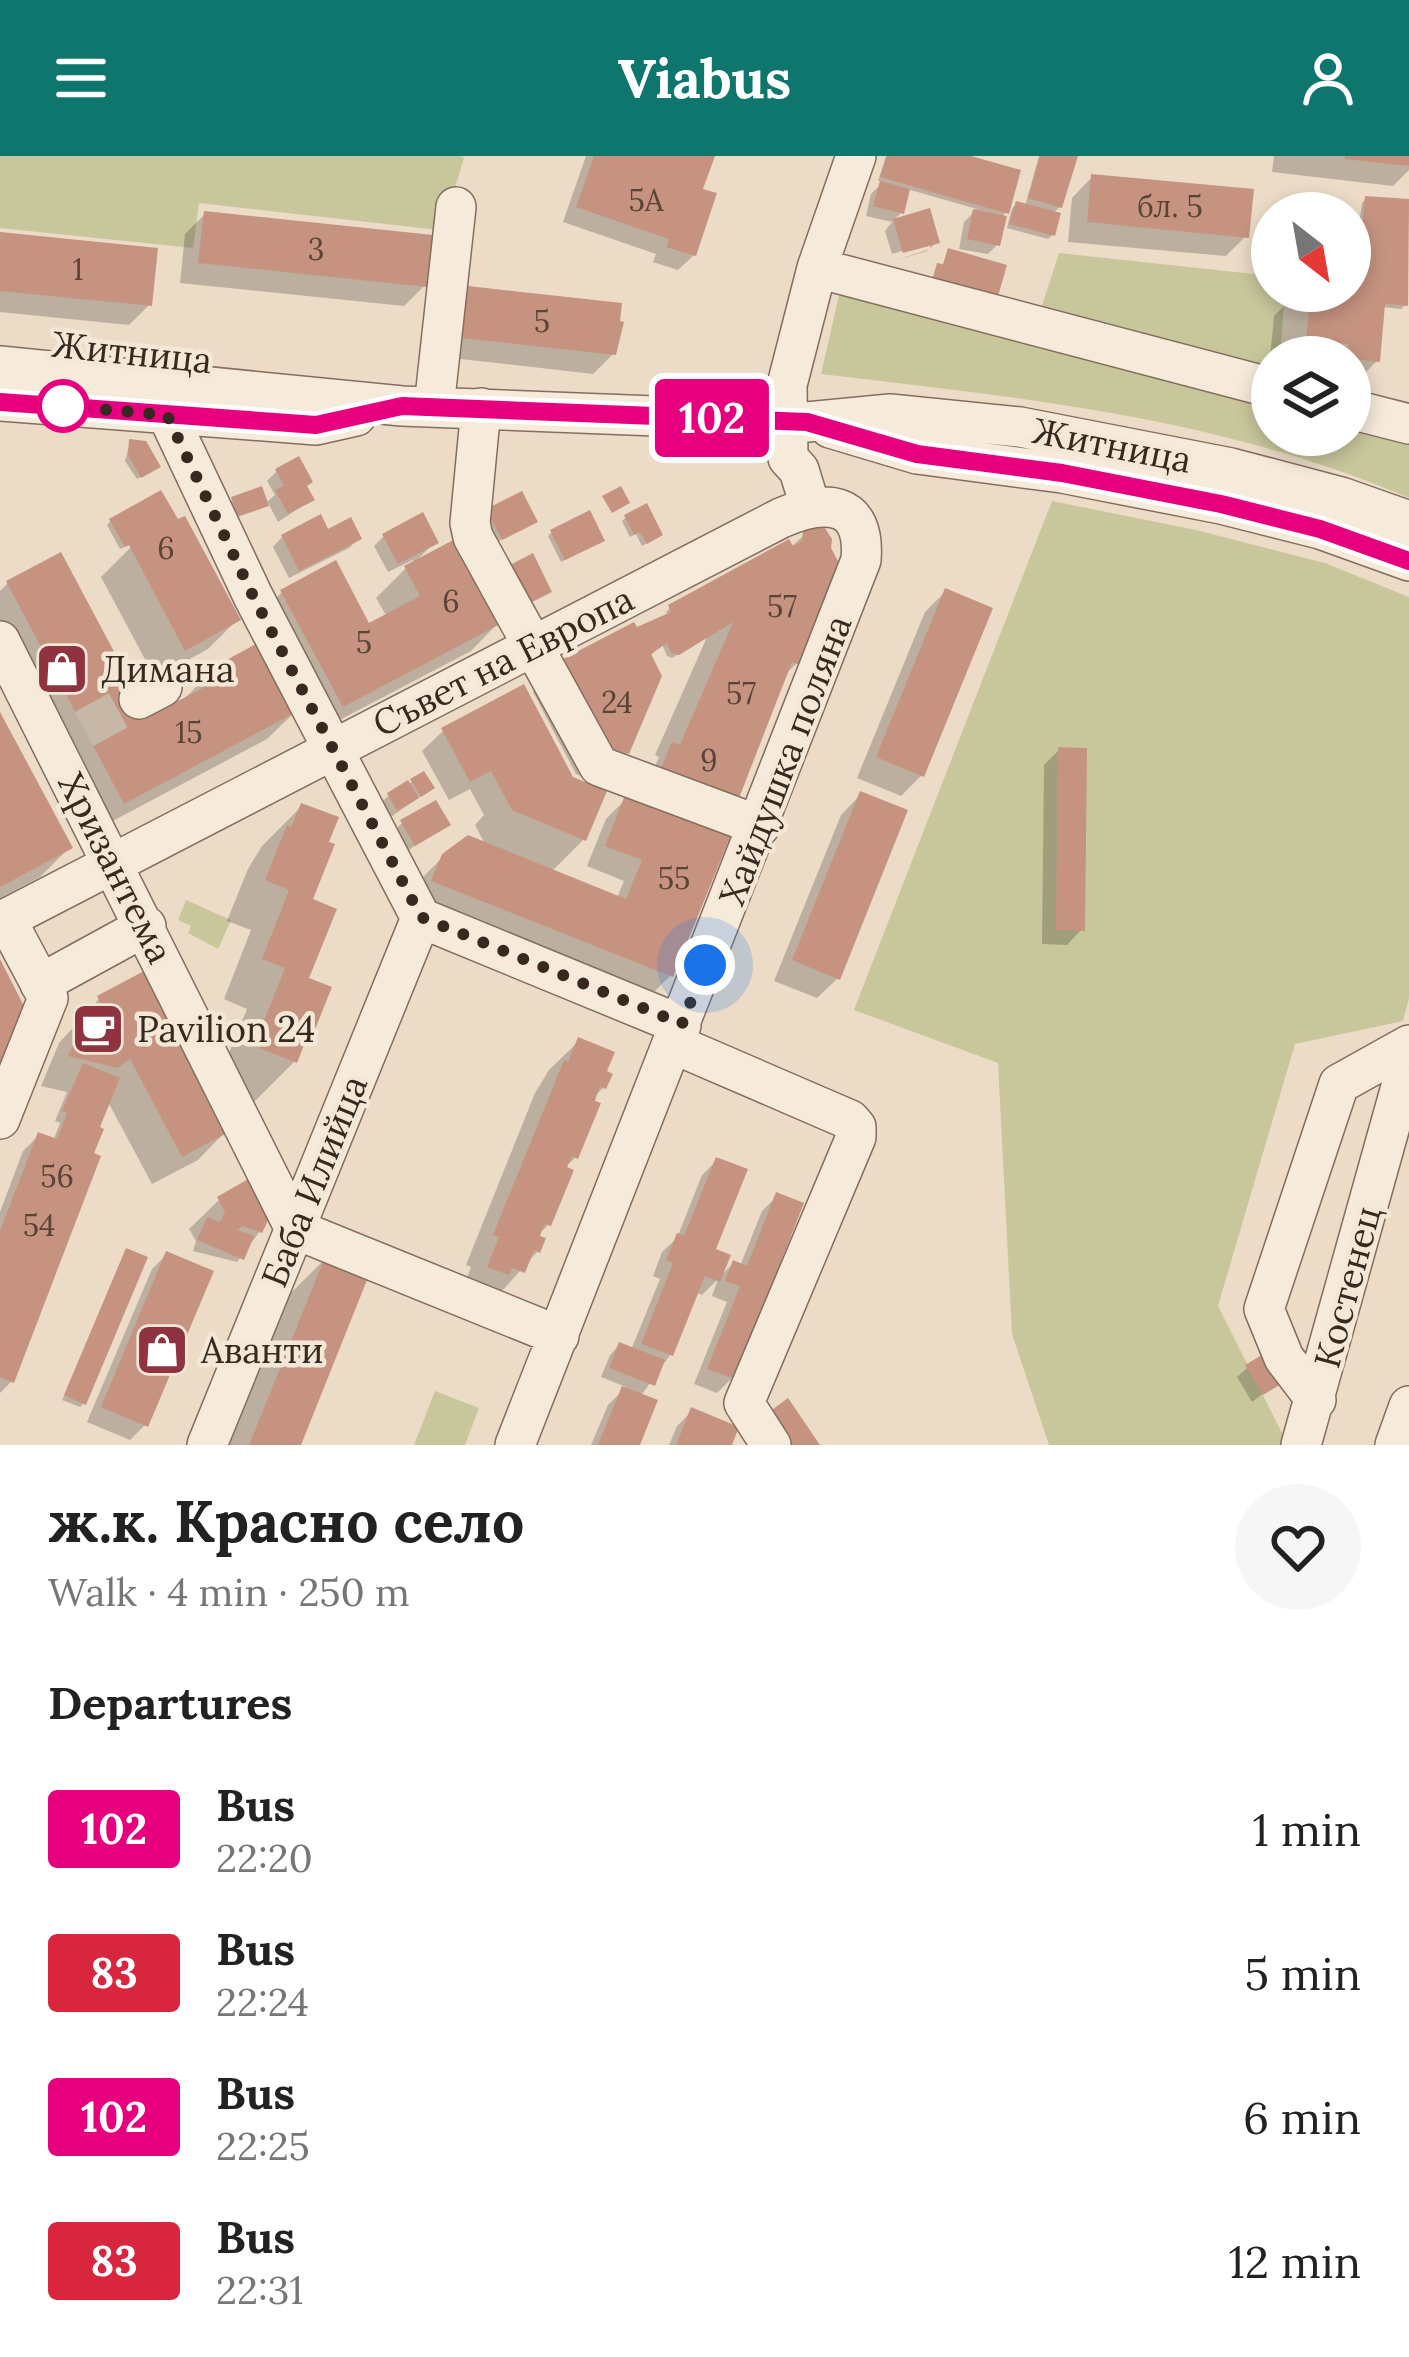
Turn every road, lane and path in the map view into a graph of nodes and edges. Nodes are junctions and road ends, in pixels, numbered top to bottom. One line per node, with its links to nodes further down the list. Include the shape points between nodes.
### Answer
1 (856, 156): 3 (street)
2 (456, 207): 8 (street)
3 (817, 268): 6 (street); 13 (street, via 787,385)
4 (0, 338): 8 (street, Житница, via 317,372)
5 (0, 366): 8 (street, Житница)
6 (1251, 382)
7 (0, 401): 11 (street, Житница)
8 (418, 407): 9 (street, Житница); 11 (street, Житница, via 316,425)
9 (481, 408): 13 (street, Житница); 19 (street, via 470,524)
10 (1371, 414): 12 (street)
11 (167, 415): 20 (street)
12 (1409, 424)
13 (793, 433): 14 (street); 15 (street, Житница, via 890,414 1020,428 1231,468); 16 (street); 17 (street, Житница, via 1221,504)
14 (810, 506): 16 (street); 21 (street, Хайдушка поляна, via 842,509 852,519 861,560)
15 (1409, 521)
16 (752, 534): 19 (street, Съвет на Европа)
17 (1409, 561)
18 (0, 641): 22 (street, Хризантема, via 69,737)
19 (533, 646): 20 (street, Съвет на Европа); 21 (street, via 598,766)
20 (332, 748): 22 (street, Съвет на Европа); 23 (street)
21 (760, 826): 27 (street, Хайдушка поляна)
22 (113, 863): 24 (street, Съвет на Европа); 25 (street, Хризантема)
23 (421, 917): 27 (street); 32 (street, Баба Илийца)
24 (3, 921): 26 (street)
25 (146, 926): 26 (street); 32 (street, Хризантема)
26 (40, 984): 30 (street, via 48,998)
27 (678, 1034): 33 (street, Хайдушка поляна); 36 (street, via 856,1127 744,1403)
28 (1409, 1046): 34 (street, via 1339,1084 1264,1309 1284,1358)
29 (1409, 1058): 31 (street, Костенец)
30 (0, 1119)
31 (1394, 1168): 34 (street, Костенец)
32 (295, 1229): 33 (street); 37 (street, Баба Илийца)
33 (559, 1336): 38 (street, Хайдушка поляна)
34 (1316, 1400): 39 (street, Костенец)
35 (1409, 1406): 40 (street)
36 (760, 1439)
37 (208, 1445)
38 (515, 1445)
39 (1301, 1445)
40 (1395, 1445)

